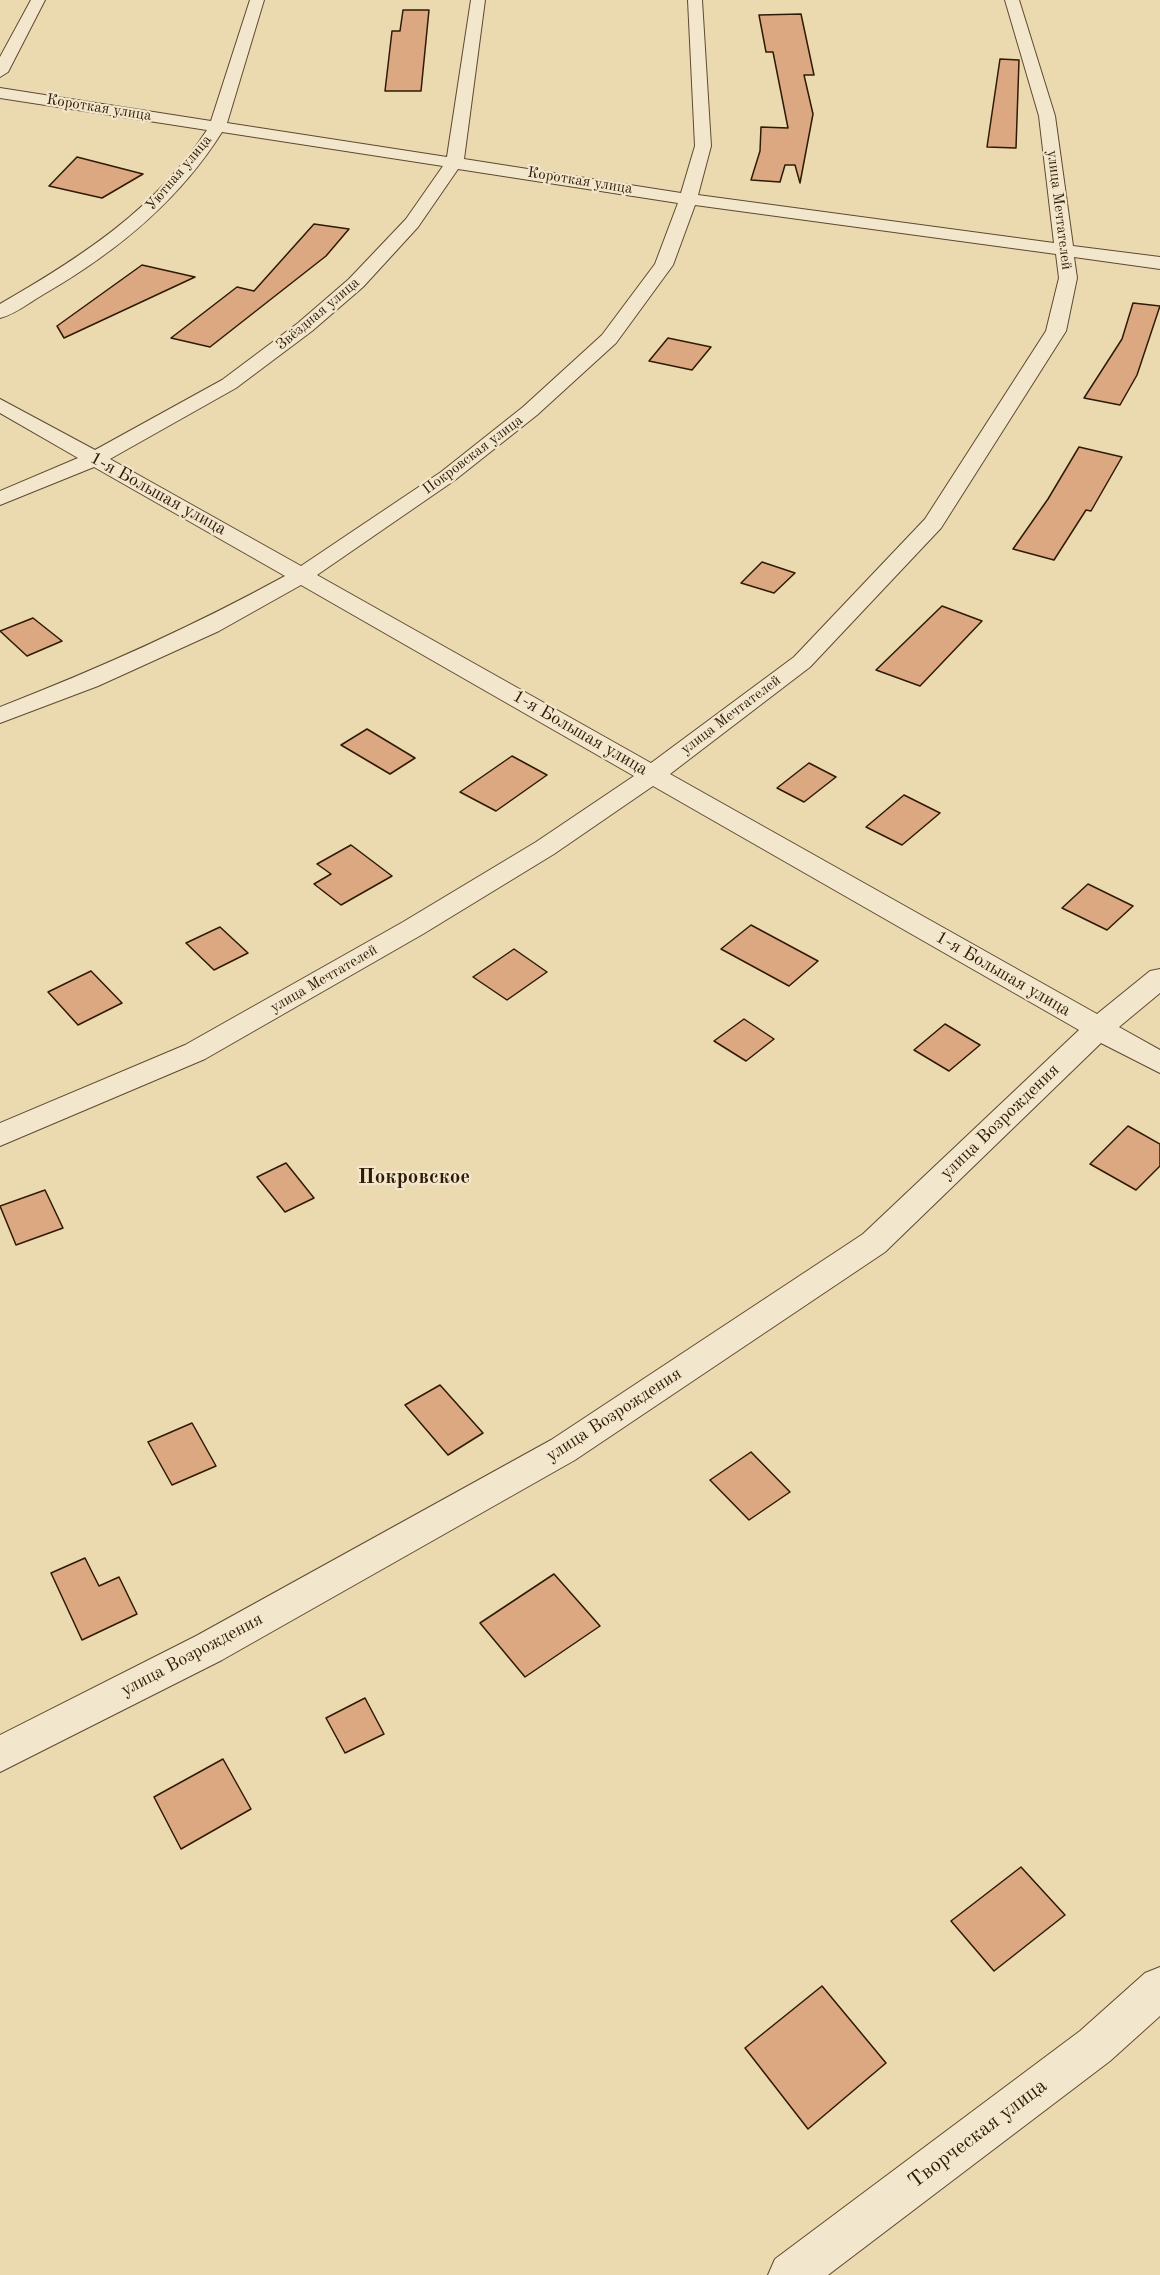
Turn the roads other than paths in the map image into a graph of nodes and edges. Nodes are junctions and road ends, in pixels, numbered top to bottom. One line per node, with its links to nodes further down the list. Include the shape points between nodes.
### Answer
1 (38, 0): 6 (street)
2 (257, 0): 8 (street, Уютная улица)
3 (478, 0): 9 (street, Звёздная улица)
4 (695, 0): 10 (street, Покровская улица, via 703,146)
5 (1012, 0): 11 (street, улица Мечтателей, via 1047,116)
6 (0, 72)
7 (0, 93): 8 (street, Короткая улица)
8 (218, 126): 9 (street, Короткая улица); 13 (street, Уютная улица, via 163,197 126,231 69,272)
9 (455, 161): 10 (street, Короткая улица); 15 (street, Звёздная улица, via 412,223 356,283 305,327 229,384)
10 (688, 199): 11 (street, Короткая улица); 17 (street, Покровская улица, via 664,265 609,339 530,411 448,476)
11 (1066, 250): 12 (street, Короткая улица); 19 (street, улица Мечтателей, via 1068,278 1056,331 933,523 802,662)
12 (1160, 263)
13 (0, 312)
14 (0, 405): 15 (street, 1-я Большая улица)
15 (94, 459): 16 (street, Звёздная улица); 17 (street, 1-я Большая улица)
16 (0, 499)
17 (303, 575): 18 (street, Покровская улица, via 211,626 90,681); 19 (street, 1-я Большая улица)
18 (0, 716)
19 (652, 775): 21 (street, 1-я Большая улица); 23 (street, улица Мечтателей, via 545,848 195,1052)
20 (1160, 978): 21 (street, улица Возрождения)
21 (1099, 1028): 22 (street, 1-я Большая улица); 24 (street, улица Возрождения, via 874,1243 563,1450 209,1648)
22 (1160, 1063)
23 (0, 1135)
24 (0, 1754)
25 (1160, 1988): 26 (street, Творческая улица, via 1095,2046)
26 (791, 2275)

